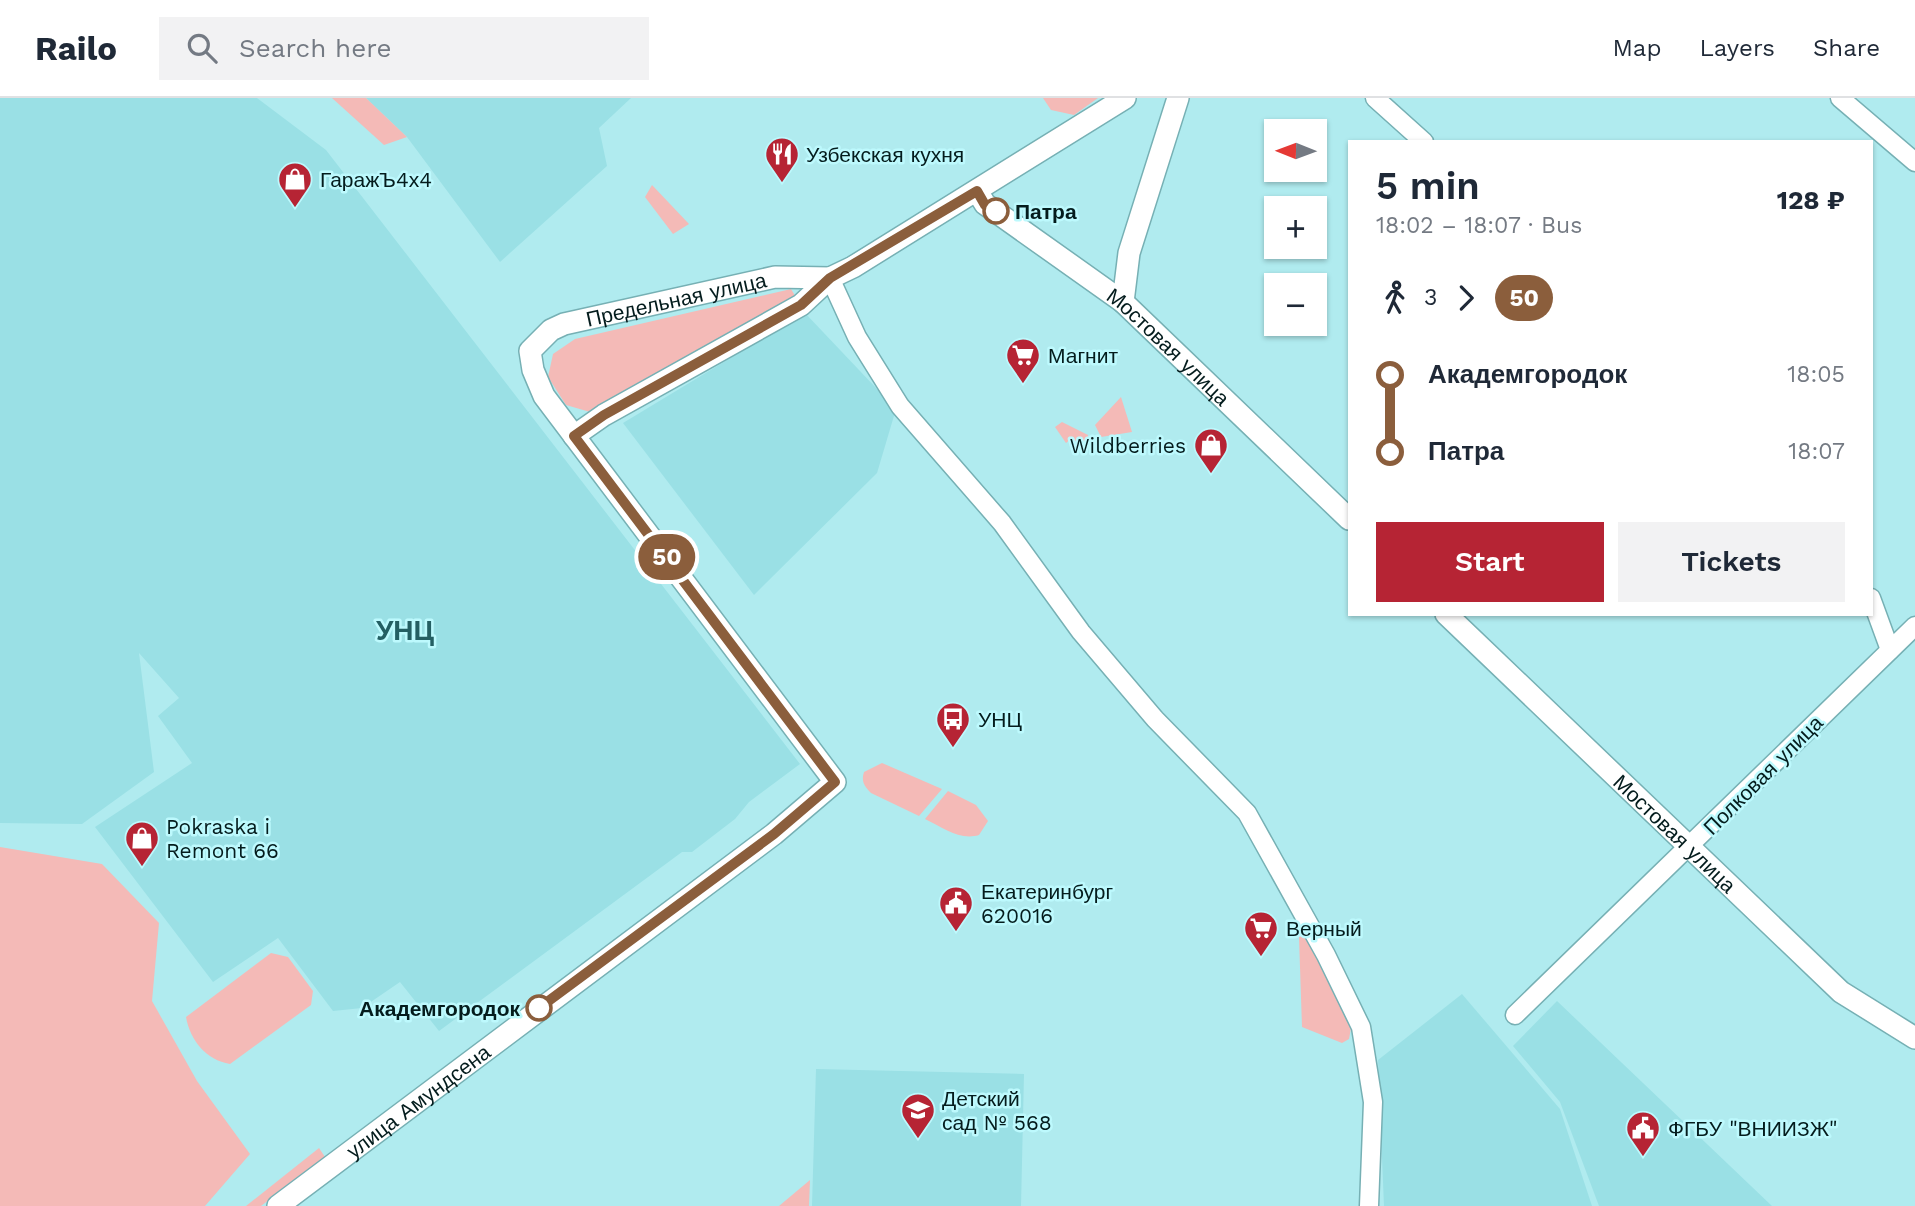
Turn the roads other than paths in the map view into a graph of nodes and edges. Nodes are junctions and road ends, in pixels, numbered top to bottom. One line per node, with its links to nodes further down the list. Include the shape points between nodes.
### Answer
1 (1125, 98): 7 (street, Предельная улица)
2 (1178, 98): 9 (street, via 1129,253)
3 (1375, 98): 5 (street)
4 (1840, 98): 6 (street)
5 (1422, 140)
6 (1915, 162)
7 (977, 191): 8 (street, Предельная улица); 9 (street, Мостовая улица, via 985,205)
8 (830, 278): 10 (street, Предельная улица, via 775,277 564,324); 11 (street, Предельная улица, via 801,305); 21 (street, via 857,337 900,406 1002,523 1080,632 1155,719 1247,813 1361,1027 1373,1102)
9 (1123, 302): 12 (street, Мостовая улица)
10 (530, 351): 11 (street, улица Амундсена, via 544,396)
11 (574, 436): 20 (street, улица Амундсена, via 835,782 774,834)
12 (1348, 518)
13 (1873, 603): 16 (street)
14 (1449, 616): 17 (street, Мостовая улица)
15 (1915, 626): 16 (street, Полковая улица)
16 (1890, 650): 17 (street, Полковая улица)
17 (1689, 848): 18 (street, Полковая улица); 19 (street, Мостовая улица, via 1841,992)
18 (1515, 1015)
19 (1915, 1038)
20 (278, 1206)
21 (1369, 1206)

